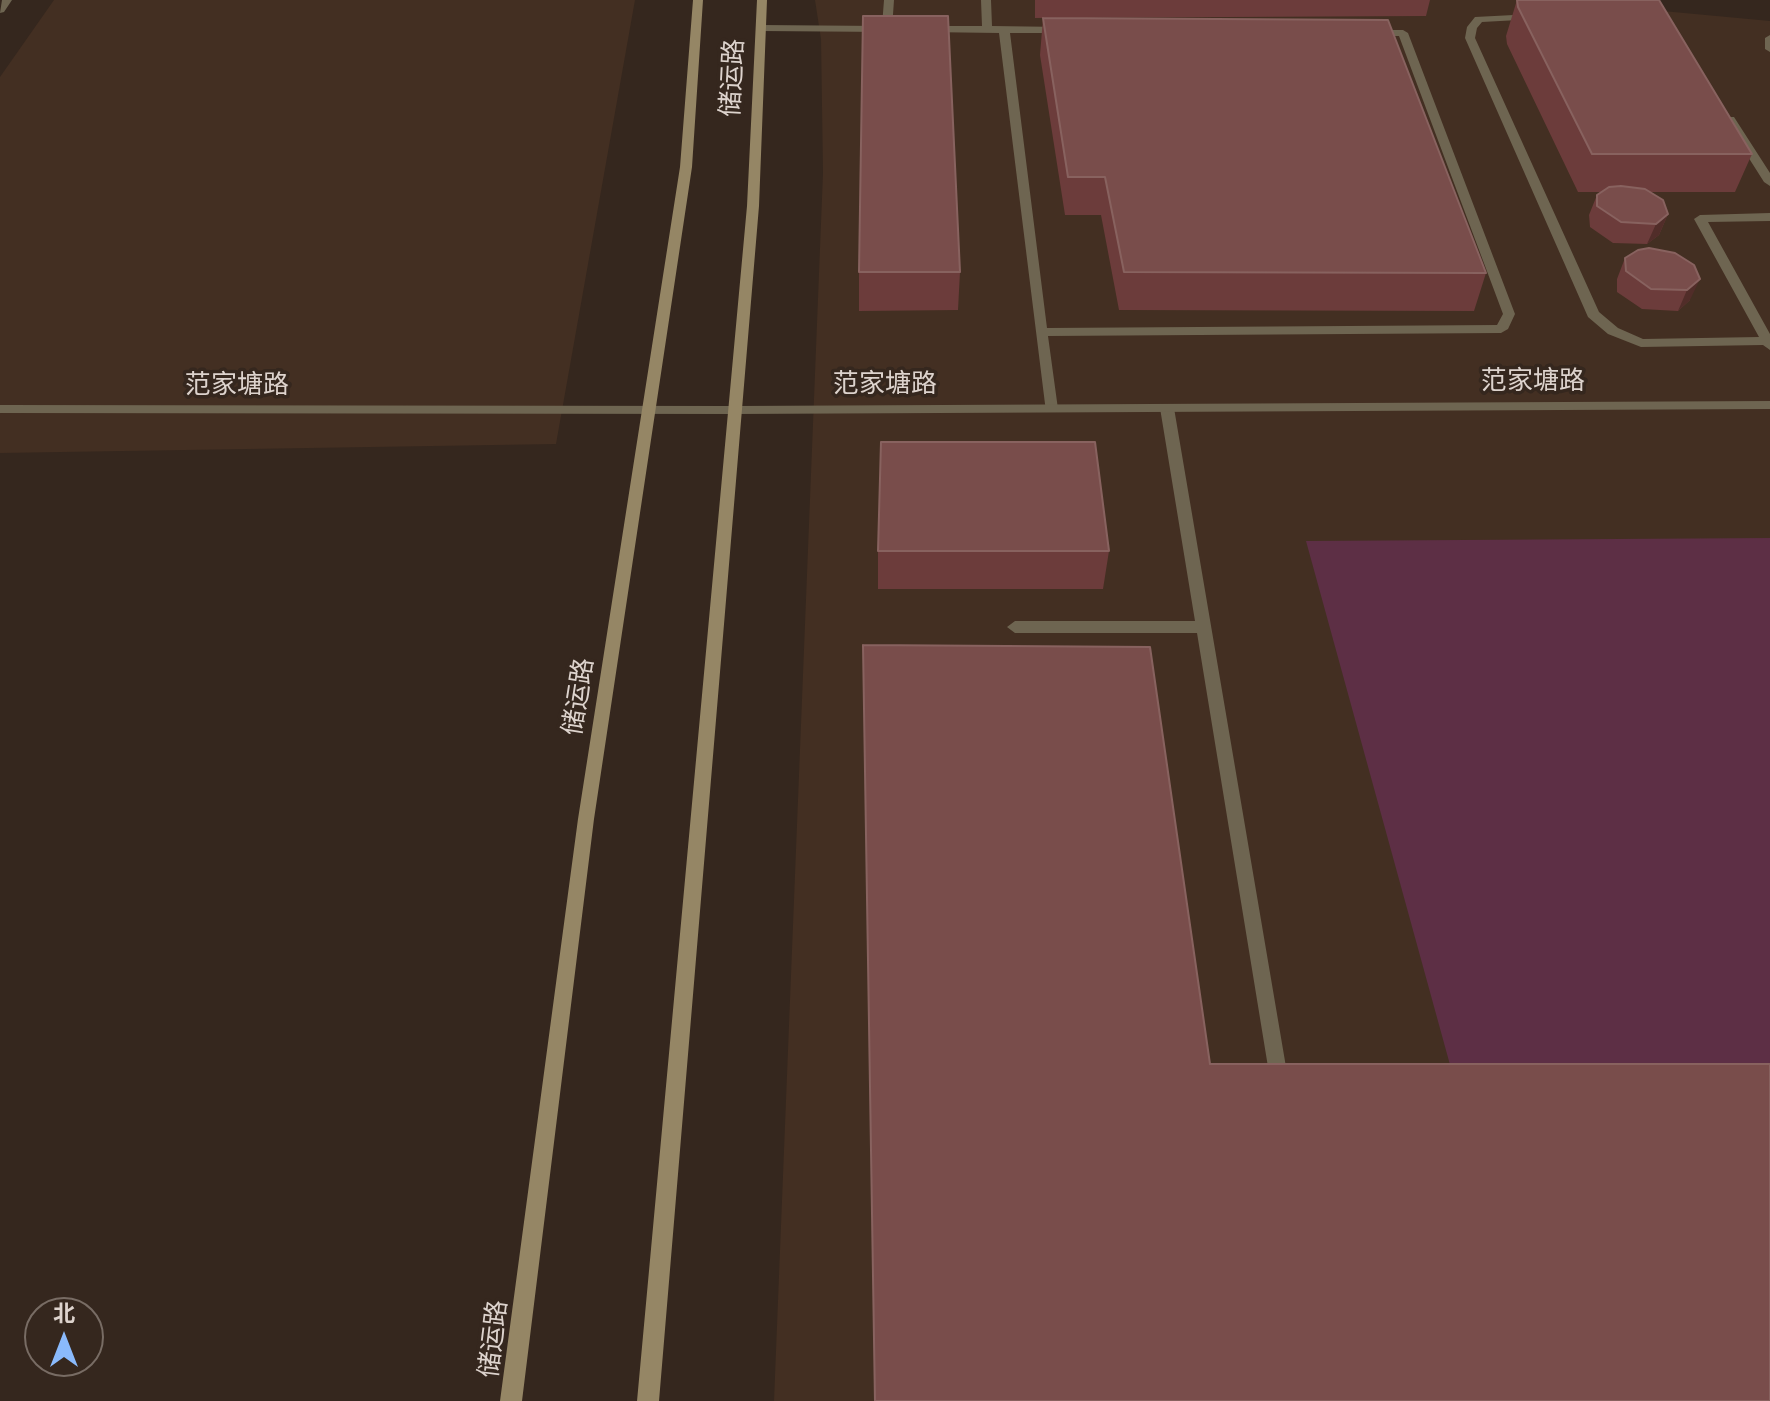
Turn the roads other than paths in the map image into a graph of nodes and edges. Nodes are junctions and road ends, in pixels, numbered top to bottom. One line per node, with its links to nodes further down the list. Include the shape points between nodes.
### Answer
1 (7, 0): 6 (street)
2 (698, 0): 27 (main road, 储运路, via 686,167)
3 (762, 0): 8 (main road, 储运路)
4 (889, 0): 9 (street)
5 (986, 0): 12 (street)
6 (0, 10)
7 (1544, 18): 22 (street, via 1479,19 1470,38 1593,314 1613,331 1641,343)
8 (761, 28): 9 (street); 28 (main road, 储运路, via 753,206)
9 (887, 29): 10 (street)
10 (902, 29)
11 (916, 29): 12 (street)
12 (987, 30): 13 (street)
13 (1004, 30): 14 (street); 21 (street)
14 (1084, 31)
15 (1355, 32): 21 (street, via 1403,33 1509,314 1501,329)
16 (1770, 38): 17 (street)
17 (1770, 49)
18 (1720, 104): 19 (street)
19 (1770, 182)
20 (1770, 217): 22 (street, via 1700,219)
21 (1042, 332): 26 (street)
22 (1769, 344)
23 (1770, 405): 24 (street, 范家塘路)
24 (1167, 408): 26 (street, 范家塘路); 30 (street)
25 (0, 409): 27 (street, 范家塘路)
26 (1051, 409): 28 (street, 范家塘路)
27 (649, 410): 28 (street, 范家塘路); 32 (main road, 储运路, via 586,819)
28 (734, 410): 33 (main road, 储运路)
29 (1015, 627): 30 (street)
30 (1203, 627): 31 (street)
31 (1277, 1067)
32 (511, 1401)
33 (648, 1401)

